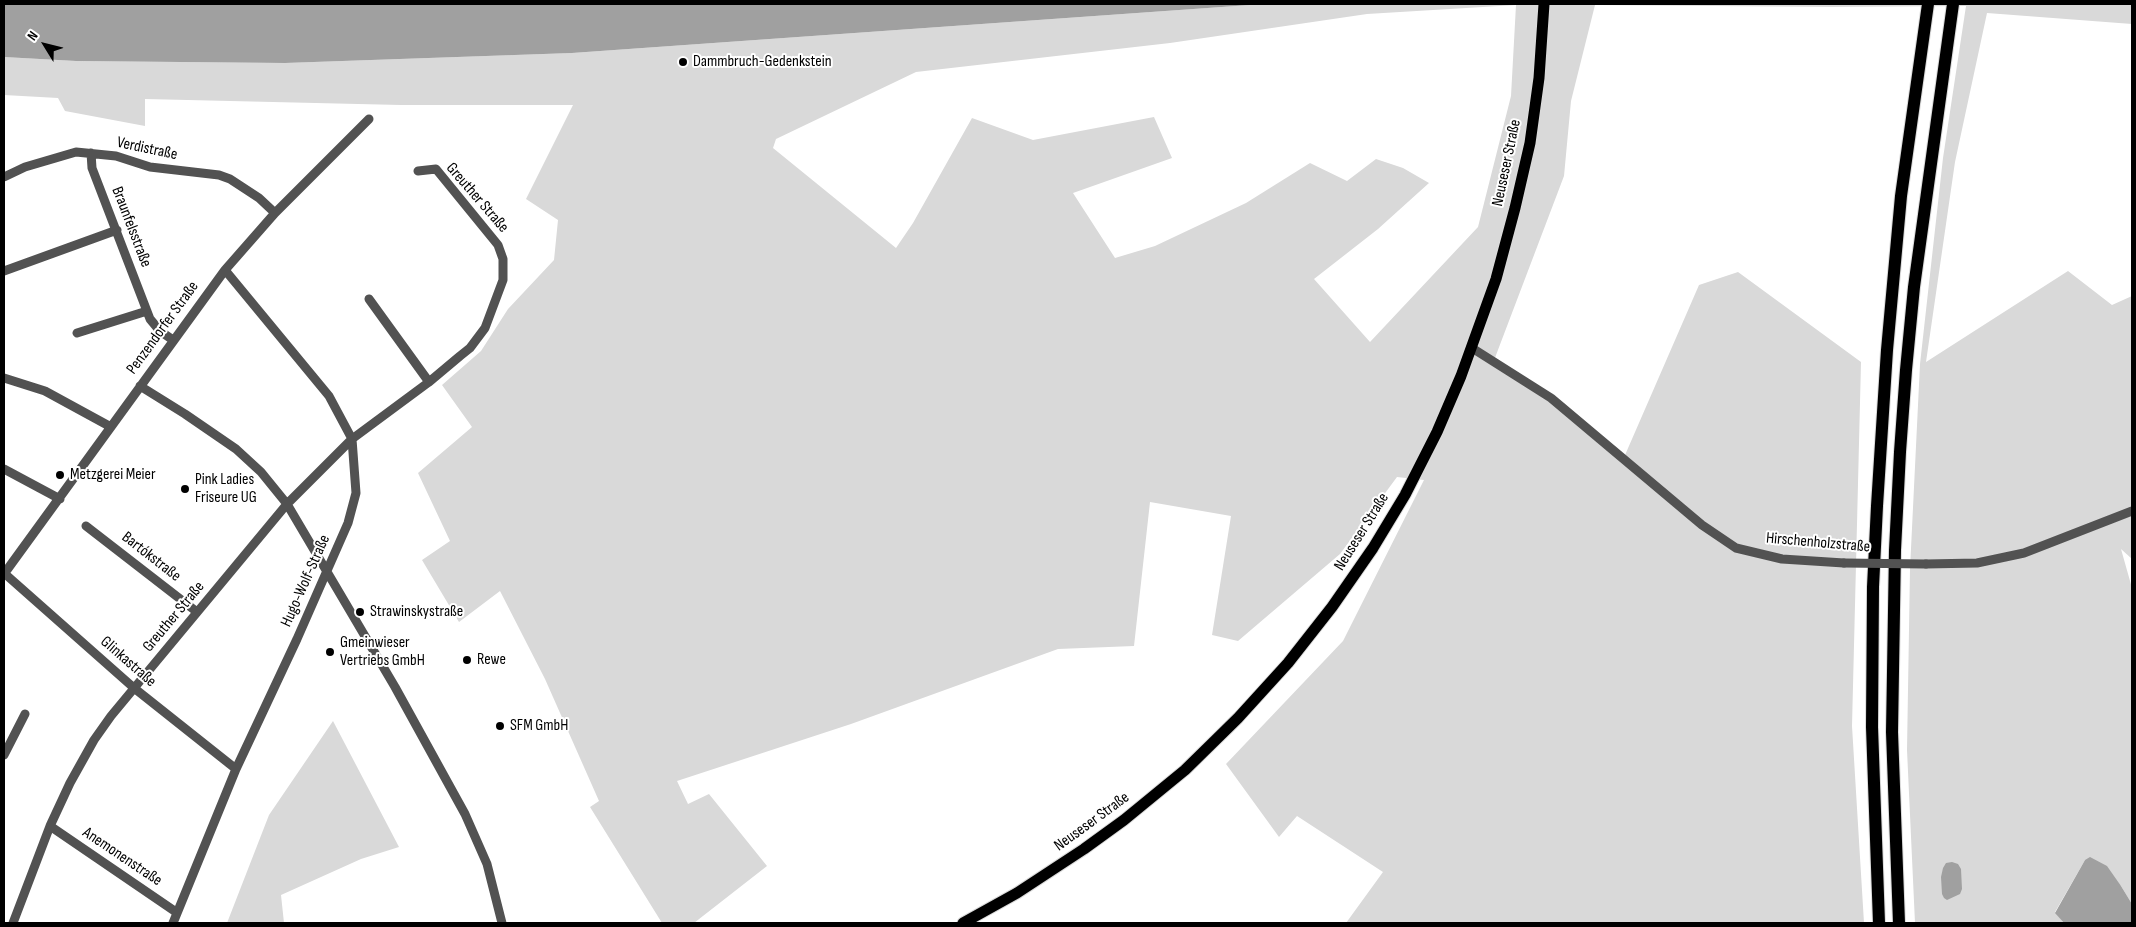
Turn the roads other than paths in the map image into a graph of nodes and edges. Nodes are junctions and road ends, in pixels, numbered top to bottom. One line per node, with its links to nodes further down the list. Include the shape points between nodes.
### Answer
1 (1928, 4): 40 (highway, via 1902,196 1886,350 1877,506 1872,728)
2 (1953, 4): 41 (highway, via 1914,287 1900,462 1892,732)
3 (1544, 7): 16 (main road, Neuseser Straße, via 1539,78 1528,151 1496,279)
4 (369, 119): 8 (street, Penzendorfer Straße)
5 (91, 153): 7 (street, Verdistraße, via 76,152 25,167); 8 (street, Verdistraße, via 116,156 150,167 219,175 260,198); 9 (street, Braunfelsstraße, via 92,168)
6 (418, 171): 18 (street, Greuther Straße, via 436,169 498,245 503,260 503,280 485,328 470,348)
7 (4, 177)
8 (275, 213): 10 (street, Penzendorfer Straße)
9 (116, 230): 11 (street); 13 (street, Braunfelsstraße)
10 (225, 270): 15 (street, Penzendorfer Straße); 21 (street, Hugo-Wolf-Straße, via 329,396)
11 (4, 271)
12 (369, 299): 18 (street)
13 (147, 311): 14 (street); 15 (street, Braunfelsstraße, via 160,331)
14 (77, 333)
15 (172, 340): 19 (street, Penzendorfer Straße)
16 (1472, 348): 25 (street, Hirschenholzstraße, bridge, via 1551,398 1702,525 1736,548 1782,559 1844,563 1977,563 2024,552); 39 (main road, Neuseser Straße, via 1437,432 1391,519 1332,607 1267,687 1196,759 1124,820 1044,876)
17 (4, 378): 20 (street, via 45,391)
18 (429, 382): 21 (street, Greuther Straße)
19 (140, 386): 20 (street, Penzendorfer Straße); 24 (street, via 236,448)
20 (110, 427): 23 (street, Penzendorfer Straße)
21 (352, 439): 24 (street, Greuther Straße); 27 (street, Hugo-Wolf-Straße, via 356,493 348,523)
22 (4, 469): 23 (street)
23 (60, 499): 28 (street, Penzendorfer Straße)
24 (287, 504): 27 (street); 29 (street, Greuther Straße)
25 (2132, 511)
26 (86, 526): 29 (street, Bartókstraße)
27 (326, 572): 33 (street, Hugo-Wolf-Straße); 38 (street, via 395,687 465,814 487,864)
28 (4, 573): 30 (street, Glinkastraße)
29 (197, 612): 30 (street, Greuther Straße)
30 (134, 688): 33 (street, Glinkastraße); 34 (street, Greuther Straße, via 86,754)
31 (26, 714): 32 (street)
32 (4, 754)
33 (236, 769): 35 (street, Hugo-Wolf-Straße)
34 (50, 826): 35 (street, Anemonenstraße); 36 (street, Greuther Straße)
35 (176, 912): 37 (street, Hugo-Wolf-Straße)
36 (13, 923)
37 (173, 923)
38 (502, 923)
39 (963, 923)
40 (1879, 923)
41 (1899, 923)

